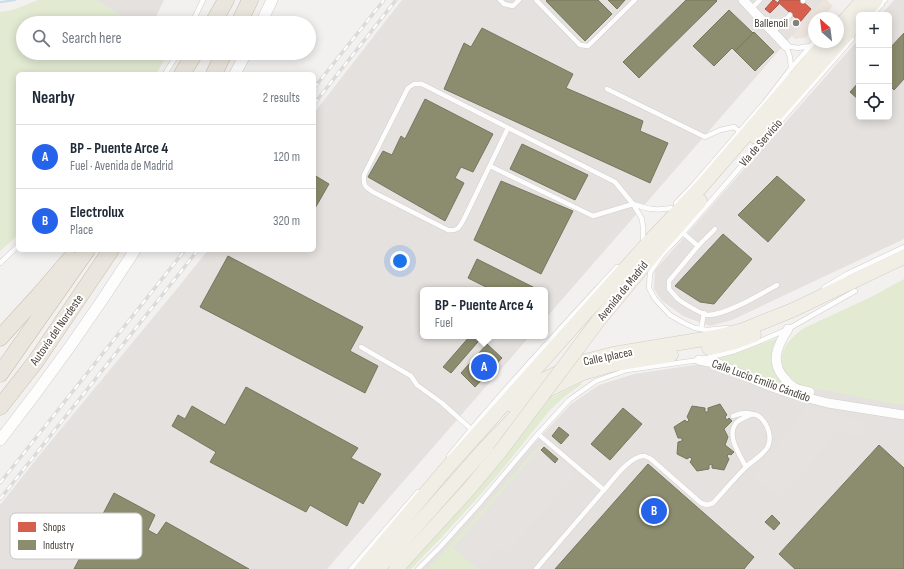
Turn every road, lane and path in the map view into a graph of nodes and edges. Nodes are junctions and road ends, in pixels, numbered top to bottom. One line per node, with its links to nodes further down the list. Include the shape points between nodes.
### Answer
1 (203, 0): 21 (lane)
2 (227, 0): 22 (highway)
3 (250, 0): 23 (highway)
4 (272, 0): 24 (street)
5 (500, 0): 6 (lane, via 513,6)
6 (519, 0)
7 (536, 0): 8 (lane, via 580,45 588,46)
8 (635, 0)
9 (743, 0): 15 (street)
10 (760, 0): 15 (lane)
11 (858, 0): 16 (lane)
12 (863, 0): 25 (main road)
13 (876, 0): 17 (main road, Avenida de Madrid)
14 (885, 0): 18 (lane, Vía de Servicio); 19 (lane)
15 (752, 9): 28 (street)
16 (848, 9)
17 (867, 12)
18 (871, 12)
19 (875, 12)
20 (790, 14): 28 (lane)
21 (195, 16)
22 (218, 16)
23 (242, 16)
24 (264, 16)
25 (844, 21)
26 (856, 26): 93 (main road, Avenida de Madrid, bridge, via 656,251 598,321 499,453)
27 (856, 27): 52 (lane, Vía de Servicio)
28 (773, 32): 30 (street)
29 (808, 45): 30 (lane, via 798,48)
30 (786, 46): 38 (lane)
31 (808, 48): 38 (lane)
32 (821, 48): 92 (main road, Avenida de Madrid, via 701,187 642,248 446,469)
33 (174, 60): 39 (lane)
34 (191, 60): 40 (highway)
35 (197, 60): 41 (highway)
36 (221, 60): 42 (highway)
37 (243, 60): 43 (street)
38 (790, 68): 46 (lane)
39 (166, 72)
40 (183, 72)
41 (191, 72)
42 (215, 72)
43 (237, 72)
44 (607, 89): 46 (lane, via 705,137 734,127)
45 (508, 128): 47 (lane); 47 (lane, via 422,84 414,84 408,88 364,175 363,182 373,192 454,231 460,227); 48 (lane, via 615,182)
46 (739, 131): 49 (lane)
47 (490, 166): 48 (lane, via 593,216)
48 (633, 204): 49 (lane, via 650,209); 54 (lane, via 642,219)
49 (671, 208): 50 (lane)
50 (667, 214)
51 (715, 228): 56 (lane)
52 (683, 233): 56 (lane); 74 (lane, Vía de Servicio, via 650,273 649,288 655,299 670,315)
53 (648, 234): 54 (lane)
54 (643, 239): 55 (lane)
55 (638, 245)
56 (698, 246): 71 (lane, via 669,281 669,289 679,300)
57 (904, 246): 68 (lane)
58 (16, 248): 65 (lane)
59 (75, 252): 76 (highway)
60 (86, 252): 79 (highway, Autovía del Nordeste)
61 (110, 252): 80 (highway, Autovía del Nordeste, via 36,360)
62 (134, 252): 87 (street, via 70,347)
63 (904, 257): 92 (main road, Calle Iplacea, via 793,310 743,330 696,341 613,354 578,363 543,380 508,408)
64 (622, 262): 85 (lane)
65 (0, 263)
66 (904, 268): 69 (main road, Calle Iplacea)
67 (777, 285): 71 (lane, via 723,312 707,315)
68 (818, 291)
69 (855, 291): 75 (lane); 92 (main road, Calle Iplacea, via 786,323 732,343 614,364 584,373 548,390 520,412)
70 (774, 312): 72 (lane)
71 (704, 313): 74 (lane)
72 (754, 320)
73 (734, 326): 74 (lane)
74 (701, 329)
75 (788, 329): 78 (lane, via 735,351); 81 (street, Calle Lucio Emilio Cándido, via 776,353 776,365 781,376 789,384)
76 (0, 338)
77 (361, 347): 85 (lane, via 411,376 417,385 442,402)
78 (699, 360): 81 (street, Calle Lucio Emilio Cándido, via 719,364 792,394); 86 (lane, via 627,370 596,381 569,400)
79 (0, 374)
80 (0, 407)
81 (871, 410): 83 (street, Calle Lucio Emilio Cándido)
82 (752, 414): 84 (lane, via 742,413); 89 (lane, via 736,423 732,436); 89 (lane, via 760,417 768,428 768,446)
83 (904, 415)
84 (733, 416)
85 (471, 429): 88 (lane)
86 (538, 434): 91 (lane); 96 (lane, via 478,505)
87 (0, 440)
88 (447, 458)
89 (746, 467): 91 (lane, via 713,503 707,505 701,503 646,456 632,460)
90 (422, 487): 94 (lane)
91 (604, 490): 97 (lane)
92 (376, 562): 95 (main road, Avenida de Madrid)
93 (399, 566)
94 (351, 569)
95 (362, 569)
96 (418, 569)
97 (536, 569)

